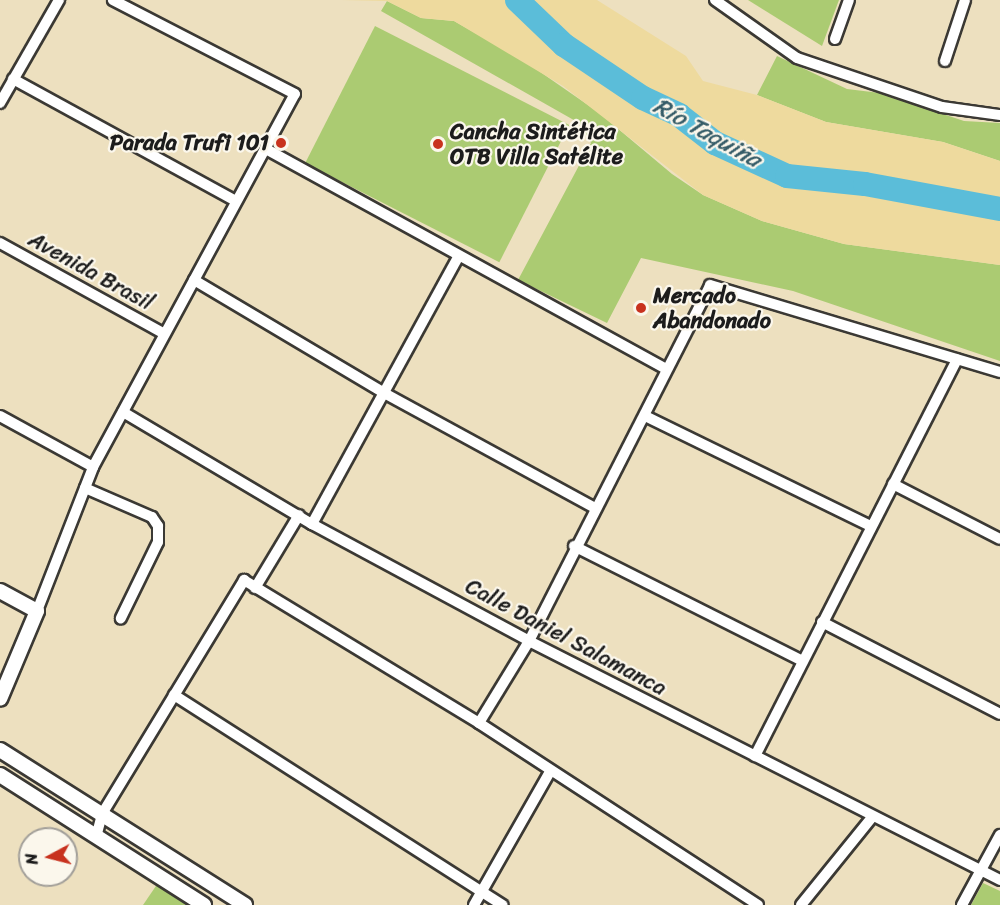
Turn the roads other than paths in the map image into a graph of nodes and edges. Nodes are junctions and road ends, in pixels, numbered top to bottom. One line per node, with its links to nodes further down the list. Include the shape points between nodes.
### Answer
1 (59, 0): 8 (street)
2 (112, 0): 11 (street, via 295,94)
3 (715, 0): 10 (street, via 797,58 942,107)
4 (849, 0): 6 (street)
5 (965, 0): 7 (street)
6 (836, 39)
7 (945, 61)
8 (13, 79): 9 (street); 12 (street)
9 (0, 103)
10 (1000, 115)
11 (266, 148): 12 (street); 14 (street)
12 (236, 201): 15 (street)
13 (0, 243): 16 (street, Avenida Brasil)
14 (458, 257): 18 (street); 20 (street)
15 (194, 280): 16 (street); 20 (street)
16 (163, 333): 21 (street)
17 (957, 359): 18 (street, via 710,285); 19 (street); 25 (street)
18 (666, 369): 23 (street)
19 (1000, 372)
20 (386, 394): 27 (street); 29 (street)
21 (123, 412): 24 (street); 28 (street, Calle Daniel Salamanca)
22 (0, 416): 24 (street)
23 (645, 416): 27 (street); 30 (street)
24 (93, 467): 26 (street)
25 (893, 484): 30 (street); 31 (street)
26 (85, 488): 35 (street); 36 (street, via 152,517 158,526 158,542)
27 (595, 508): 32 (street)
28 (299, 515): 29 (street, Calle Daniel Salamanca); 33 (street)
29 (312, 524): 38 (street, Calle Daniel Salamanca)
30 (871, 526): 37 (street)
31 (1000, 539)
32 (574, 546): 38 (street); 39 (street)
33 (255, 588): 40 (street, via 244,580); 43 (street)
34 (0, 591): 35 (street)
35 (37, 611): 41 (street)
36 (121, 618)
37 (822, 622): 39 (street); 42 (street)
38 (529, 641): 43 (street); 45 (street, Calle Daniel Salamanca)
39 (803, 661): 45 (street)
40 (174, 695): 48 (street); 54 (street)
41 (0, 699)
42 (1000, 714)
43 (479, 723): 46 (street)
44 (0, 750): 48 (street)
45 (755, 756): 49 (street, Calle Daniel Salamanca)
46 (550, 772): 54 (street); 59 (street)
47 (0, 775): 51 (street)
48 (102, 814): 51 (street); 56 (street)
49 (873, 816): 52 (street, Calle Daniel Salamanca); 60 (street)
50 (1000, 835): 52 (street)
51 (96, 837): 55 (street)
52 (981, 870): 53 (street, Calle Daniel Salamanca); 61 (street)
53 (1000, 880)
54 (482, 892): 57 (street); 58 (street)
55 (204, 905)
56 (245, 905)
57 (474, 905)
58 (503, 905)
59 (758, 905)
60 (801, 905)
61 (962, 905)

